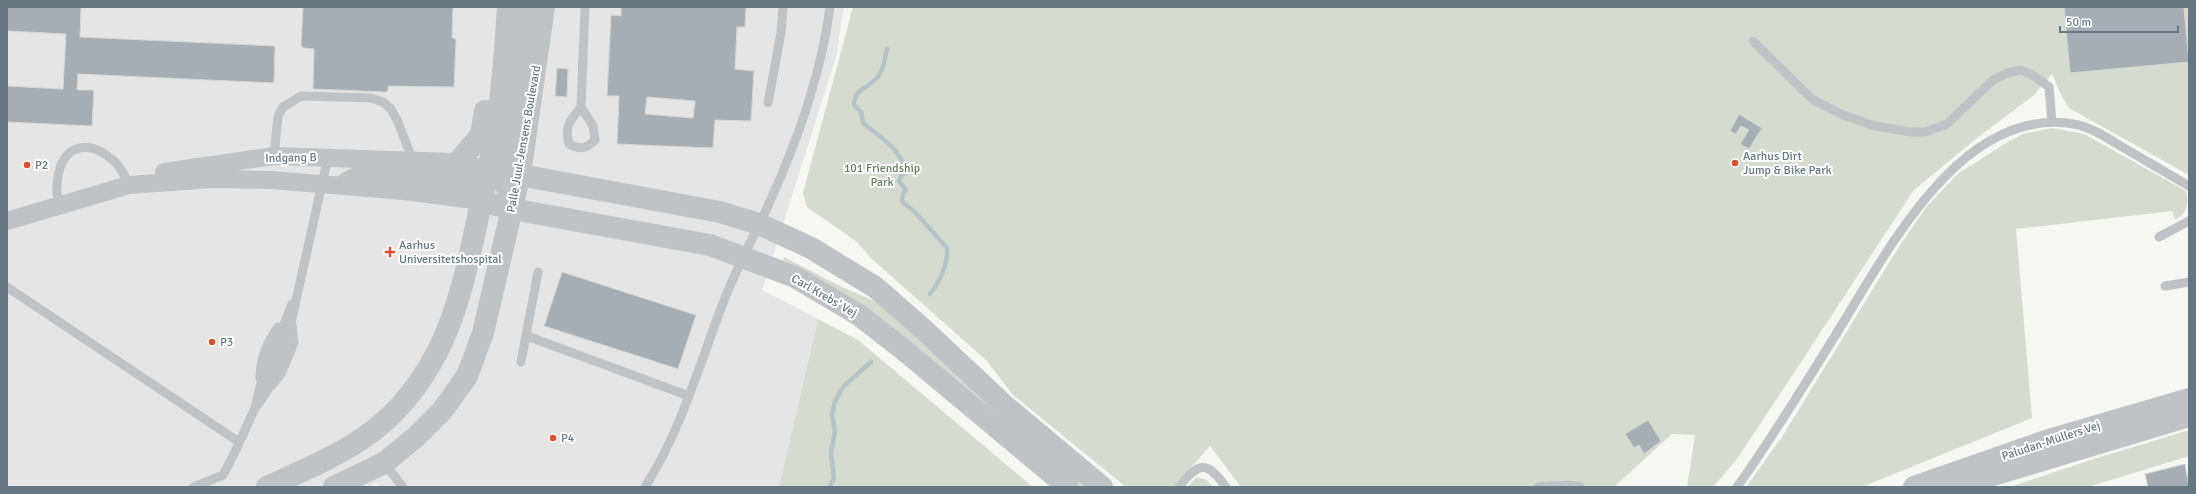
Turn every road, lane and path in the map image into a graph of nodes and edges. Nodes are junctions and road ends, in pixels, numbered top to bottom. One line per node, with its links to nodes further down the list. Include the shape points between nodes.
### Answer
1 (544, 7): 14 (street, Palle Juul-Jensens Boulevard)
2 (585, 7): 8 (lane)
3 (783, 7): 7 (lane, via 781,33)
4 (830, 7): 22 (lane, via 818,67 802,120)
5 (514, 9): 13 (street, via 492,74 481,135); 14 (street, Palle Juul-Jensens Boulevard, via 496,130)
6 (1753, 41): 9 (lane, via 1812,99 1843,115 1874,126 1925,132 1947,124 1993,80 2021,70 2049,88)
7 (768, 103)
8 (581, 107)
9 (2052, 122): 17 (lane, via 2076,124 2104,137); 49 (lane, via 2028,124 2002,134 1975,151 1931,190 1910,215 1765,447)
10 (274, 156): 11 (street, Indgang B); 12 (lane, via 278,116 283,107 295,99 301,96 370,98 382,102 391,109); 15 (street, Indgang B, via 164,172)
11 (328, 157): 12 (street, Indgang B); 16 (lane)
12 (413, 161): 13 (street, Indgang B)
13 (457, 163): 14 (street, Indgang B)
14 (497, 180): 16 (street, via 358,175); 19 (street, Palle Juul-Jensens Boulevard); 19 (street, Carl Krebs' Vej); 22 (street, via 720,212); 39 (street, Palle Juul-Jensens Boulevard, via 447,335 428,372 400,407 379,426 341,452)
15 (129, 184): 16 (street, via 213,179 271,180); 18 (street); 18 (lane, via 115,162 96,149 85,146 73,149 61,166 56,187)
16 (329, 186): 29 (lane)
17 (2189, 186)
18 (59, 204): 20 (street)
19 (512, 209): 24 (street, Carl Krebs' Vej, via 710,245); 37 (street, Palle Juul-Jensens Boulevard, via 484,334 467,376 442,411)
20 (7, 221)
21 (2189, 221): 23 (lane)
22 (759, 224): 24 (lane); 44 (street, via 811,248 875,287 1005,406)
23 (2159, 237)
24 (743, 258): 33 (lane, via 725,298); 43 (street, Carl Krebs' Vej, via 795,277 859,315)
25 (538, 272): 30 (lane)
26 (2189, 282): 27 (lane)
27 (2165, 286)
28 (7, 287): 36 (lane)
29 (288, 321): 32 (lane); 32 (lane, via 294,343 281,374)
30 (527, 336): 31 (lane); 33 (lane)
31 (521, 362)
32 (264, 388): 36 (lane)
33 (689, 396): 42 (lane, via 662,461)
34 (2189, 399): 50 (street, Paludan-Müllers Vej, via 2052,439)
35 (2189, 416): 51 (street, Paludan-Müllers Vej)
36 (240, 442): 38 (lane, via 223,475)
37 (384, 463): 40 (street, Palle Juul-Jensens Boulevard); 41 (lane)
38 (194, 487)
39 (267, 487)
40 (334, 487)
41 (403, 487)
42 (645, 487)
43 (1068, 487)
44 (1102, 487)
45 (1178, 487): 46 (lane, via 1185,478 1202,467 1209,468)
46 (1226, 487)
47 (1538, 487): 48 (lane, via 1569,484)
48 (1580, 487)
49 (1737, 487)
50 (1914, 487)
51 (1960, 487)

